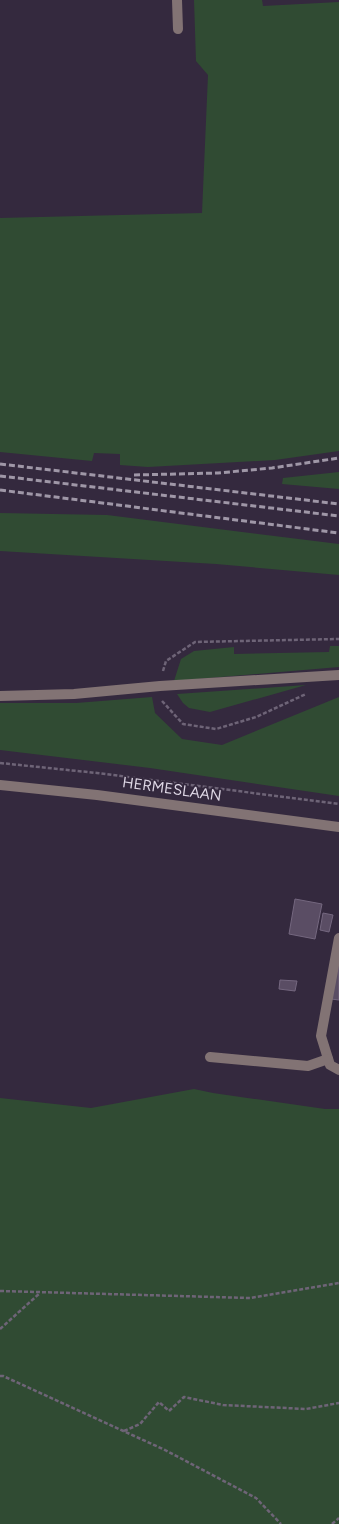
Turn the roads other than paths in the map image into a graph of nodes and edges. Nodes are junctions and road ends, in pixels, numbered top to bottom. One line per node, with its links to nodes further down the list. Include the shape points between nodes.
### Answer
1 (178, 0): 2 (street)
2 (178, 29)
3 (339, 675): 4 (street, via 74,694)
4 (0, 696)
5 (0, 785): 6 (street, HERMESLAAN, via 98,795)
6 (339, 827)
7 (339, 938): 9 (street, via 321,1036)
8 (210, 1057): 9 (street, via 308,1066)
9 (328, 1059): 10 (street, via 330,1065)
10 (339, 1070)

